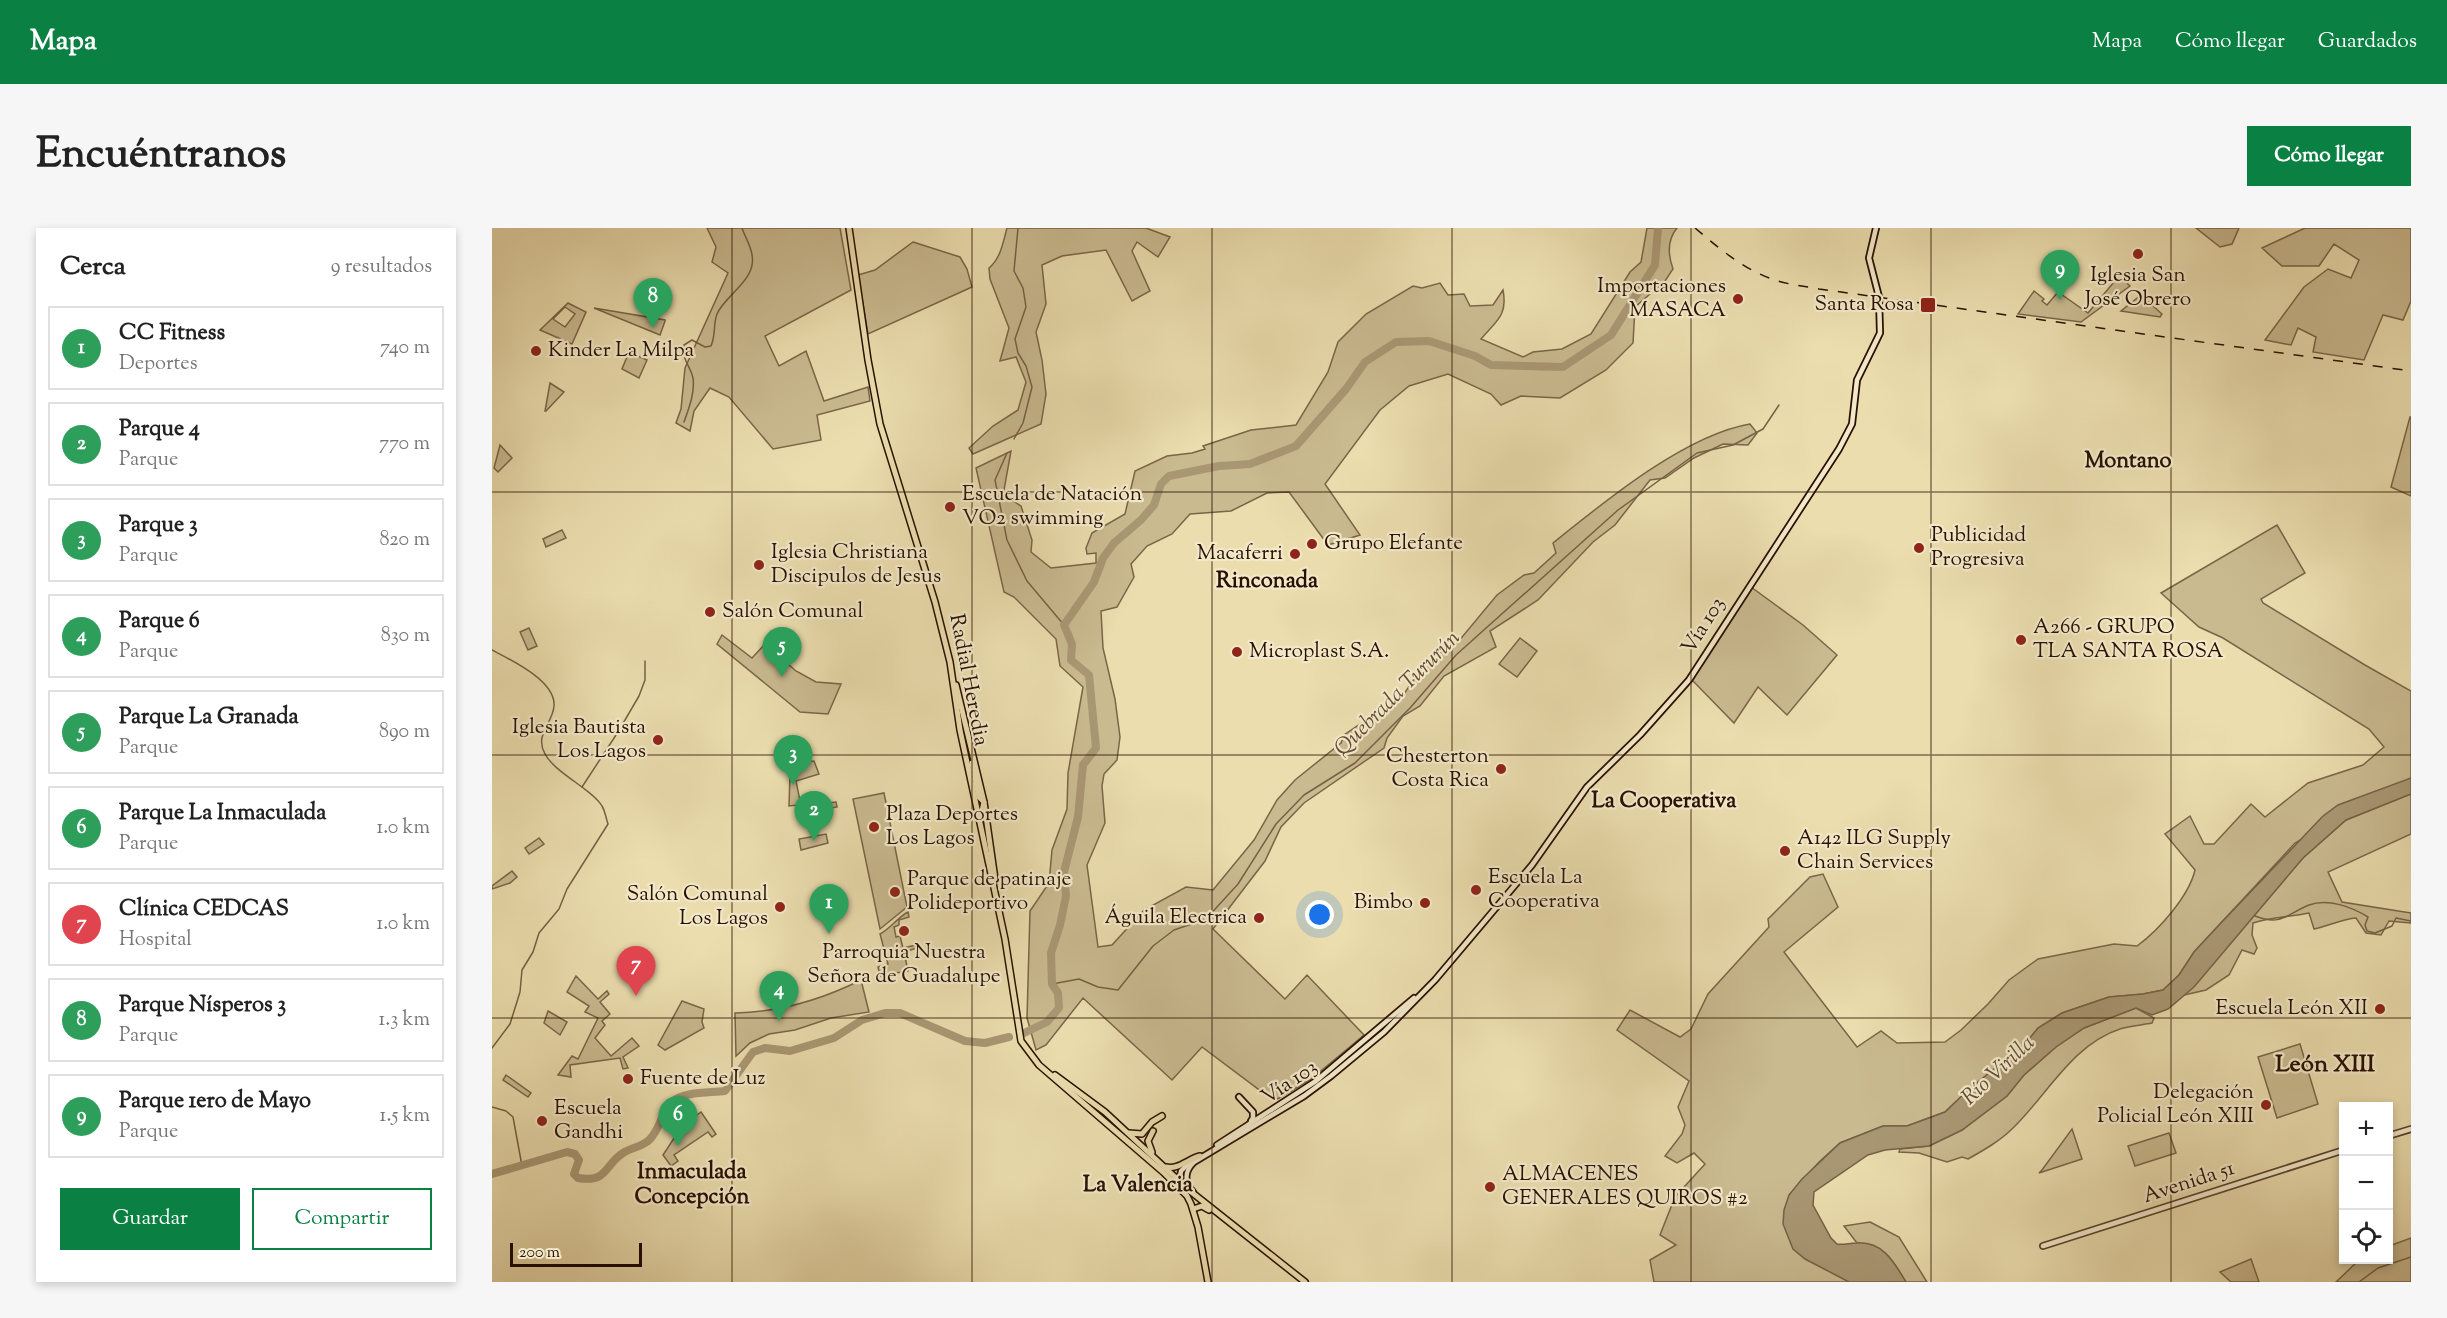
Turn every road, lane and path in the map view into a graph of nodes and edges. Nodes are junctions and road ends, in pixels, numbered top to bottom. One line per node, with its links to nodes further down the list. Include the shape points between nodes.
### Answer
1 (849, 228): 3 (main road, Radial Heredia, via 880,424)
2 (1876, 228): 8 (main road, Vía 103, via 1869,258 1879,297 1880,333 1857,380 1852,424 1839,449 1689,680 1587,787 1532,865)
3 (950, 662): 4 (main road, Radial Heredia); 5 (main road)
4 (960, 730): 5 (main road, via 979,797); 6 (main road, Radial Heredia)
5 (984, 802): 6 (main road); 7 (main road)
6 (992, 878): 7 (main road, Radial Heredia)
7 (995, 889): 11 (main road, Radial Heredia, via 1018,1031 1023,1047)
8 (1430, 985): 9 (main road, Vía 103); 10 (main road, Vía 103)
9 (1402, 1014): 10 (main road); 14 (main road, Vía 103, via 1331,1076)
10 (1346, 1056): 14 (main road, via 1319,1083); 15 (main road, Vía 103)
11 (1039, 1065): 12 (main road, Radial Heredia); 20 (main road, Radial Heredia, via 1083,1095)
12 (1063, 1086): 23 (main road); 29 (main road, Radial Heredia)
13 (1239, 1097): 22 (main road, via 1253,1112 1253,1118)
14 (1276, 1113): 15 (main road); 17 (main road, Vía 103)
15 (1265, 1114): 17 (main road); 22 (main road, Vía 103)
16 (1162, 1116): 20 (main road, via 1142,1134)
17 (1258, 1124): 30 (main road, Vía 103, via 1188,1169 1187,1183)
18 (2411, 1129): 21 (main road)
19 (1152, 1131): 26 (main road, via 1148,1143)
20 (1126, 1132): 23 (main road, Radial Heredia)
21 (2393, 1134)
22 (1222, 1141): 25 (main road, Vía 103)
23 (1141, 1144): 26 (main road, Radial Heredia)
24 (2339, 1151): 33 (main road, Avenida 51)
25 (1200, 1156): 27 (main road, via 1172,1168); 28 (main road, Vía 103, via 1184,1166)
26 (1158, 1160): 27 (main road, Radial Heredia)
27 (1164, 1166): 28 (main road, Radial Heredia)
28 (1178, 1180): 29 (main road); 30 (main road, Radial Heredia)
29 (1183, 1191): 31 (main road, Radial Heredia)
30 (1203, 1202): 32 (main road, Radial Heredia)
31 (1193, 1209): 32 (main road, via 1204,1207); 34 (main road, Radial Heredia)
32 (1225, 1220): 35 (main road, Radial Heredia)
33 (2043, 1246)
34 (1208, 1282)
35 (1305, 1282)

